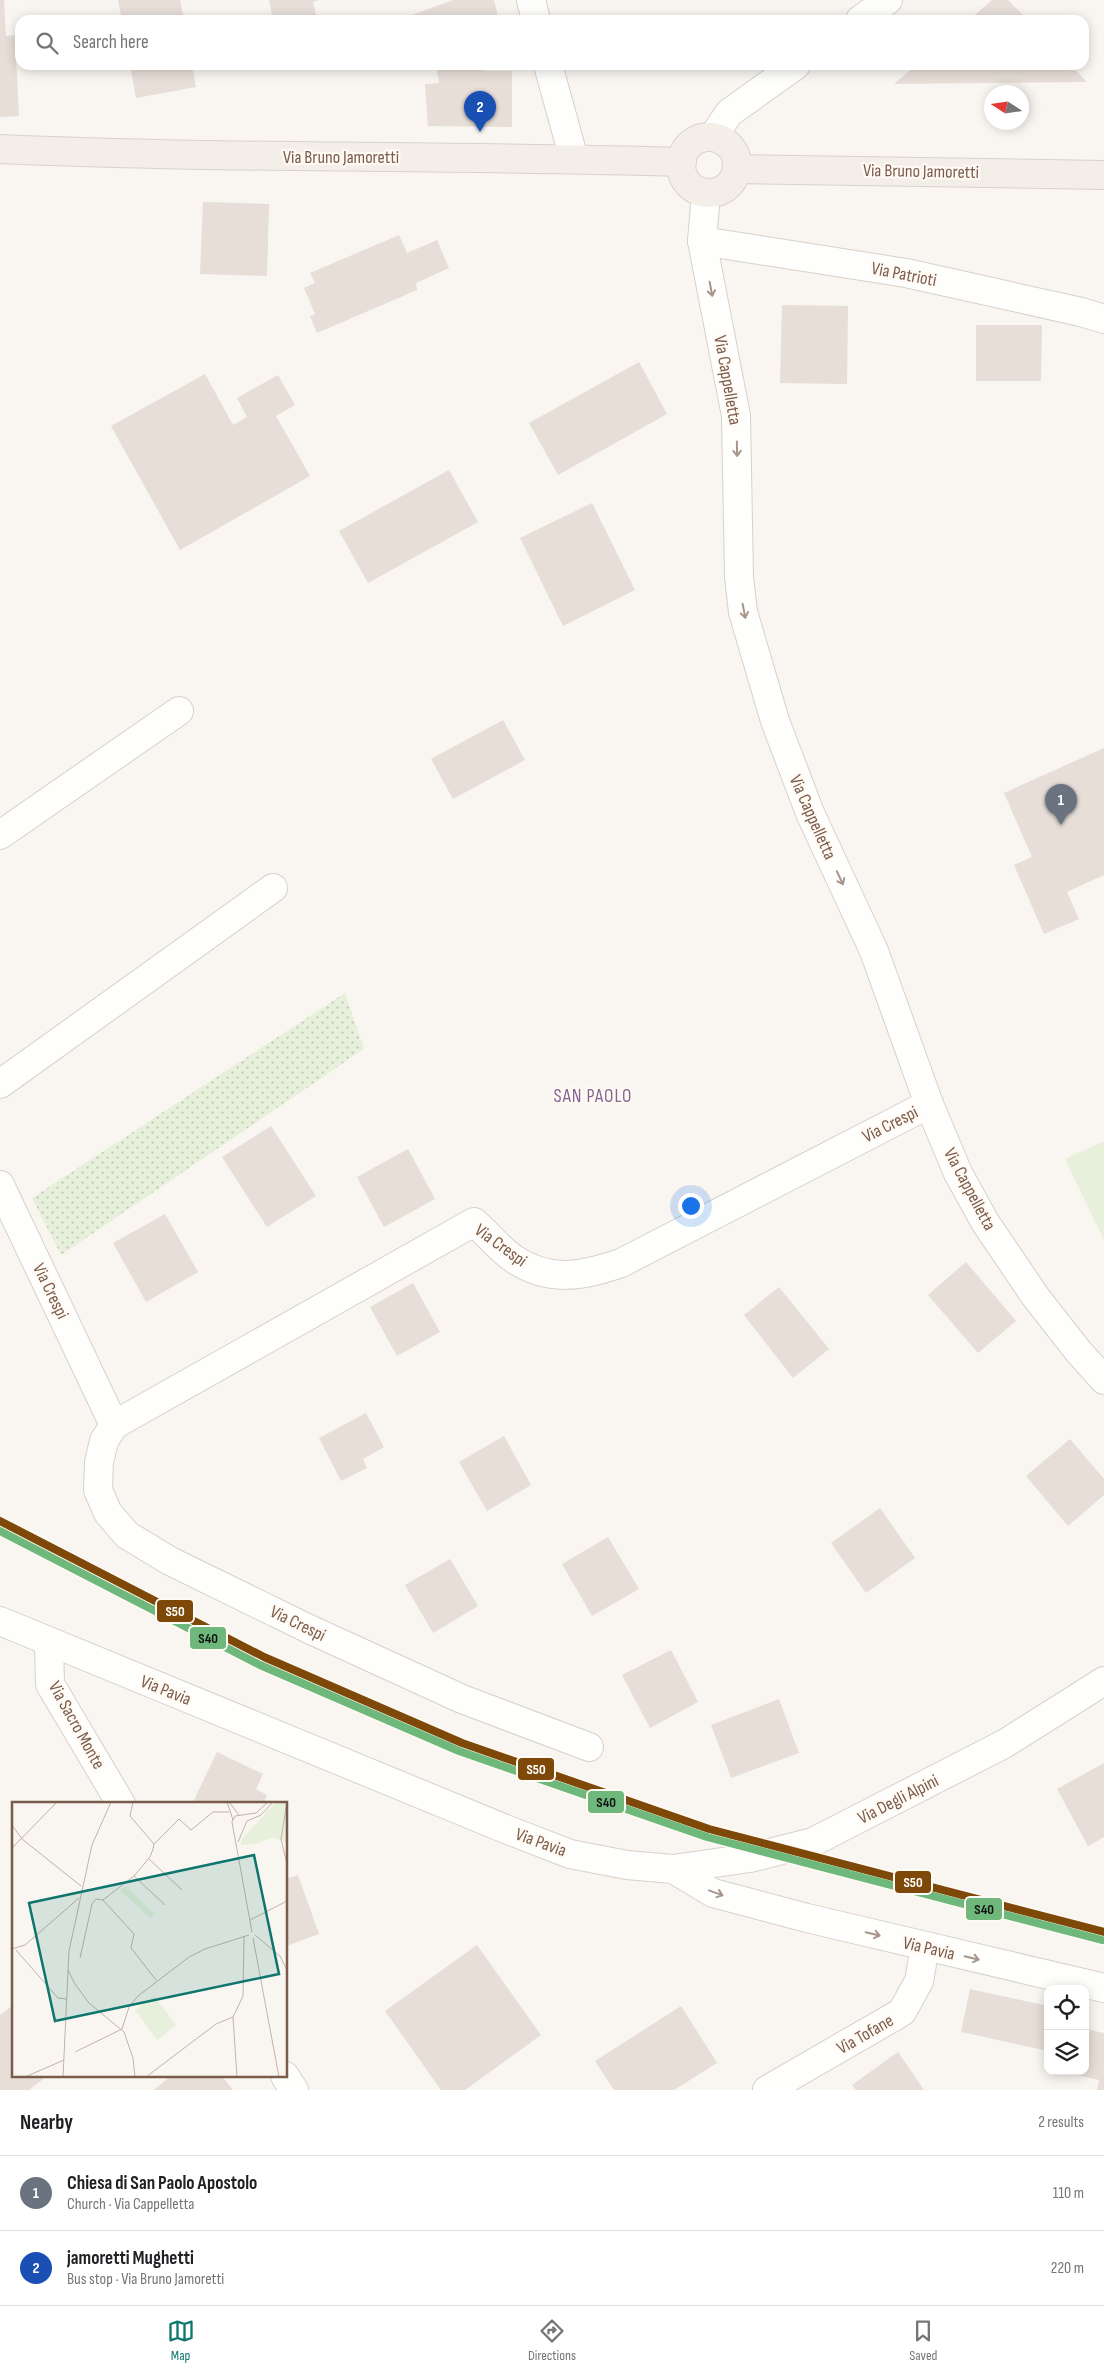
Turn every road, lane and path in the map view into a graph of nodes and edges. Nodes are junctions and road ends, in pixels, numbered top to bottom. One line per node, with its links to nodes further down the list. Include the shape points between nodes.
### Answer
1 (530, 0): 3 (street)
2 (888, 0): 4 (street)
3 (534, 15)
4 (867, 15)
5 (549, 70): 9 (street)
6 (789, 70): 7 (street, via 728,113)
7 (712, 137): 10 (main road, via 692,143); 11 (main road, via 731,148 737,158)
8 (0, 149): 9 (main road, Via Bruno Jamoretti, via 128,155)
9 (574, 158): 10 (main road, Via Bruno Jamoretti)
10 (682, 162): 13 (main road, via 682,173 687,183)
11 (737, 169): 12 (main road, Via Bruno Jamoretti); 13 (main road, via 727,188)
12 (1104, 175)
13 (706, 194): 14 (street, Via Cappelletta)
14 (702, 241): 15 (street, Via Patrioti, via 906,273); 20 (street, Via Cappelletta, one-way to 20, via 736,416 739,577 743,612 791,768 874,951)
15 (1104, 319)
16 (179, 711): 17 (street)
17 (0, 835)
18 (273, 888): 19 (street)
19 (0, 1084)
20 (929, 1104): 22 (street, Via Cappelletta, via 958,1173 985,1222 1035,1296); 23 (street, Via Crespi, via 621,1263 597,1272 569,1276 540,1271 513,1259 474,1222)
21 (0, 1186): 23 (street, Via Crespi)
22 (1104, 1380)
23 (114, 1425): 27 (street, Via Crespi, via 104,1441 98,1490 108,1513 127,1535 170,1561 354,1650 462,1699)
24 (0, 1621): 25 (street, Via Pavia)
25 (49, 1642): 28 (street, Via Sacro Monte, via 50,1684); 29 (street, Via Pavia, via 570,1854 627,1865)
26 (1104, 1681): 29 (street, Via Degli Alpini, via 1004,1744 813,1842 750,1858)
27 (589, 1747)
28 (121, 1802)
29 (673, 1869): 30 (street, Via Pavia, one-way to 30, via 713,1893)
30 (925, 1947): 31 (street, Via Pavia, one-way to 31); 34 (street, Via Tofane, via 919,1981 902,2012)
31 (1104, 1988)
32 (286, 2078): 33 (street)
33 (294, 2090)
34 (767, 2090)

